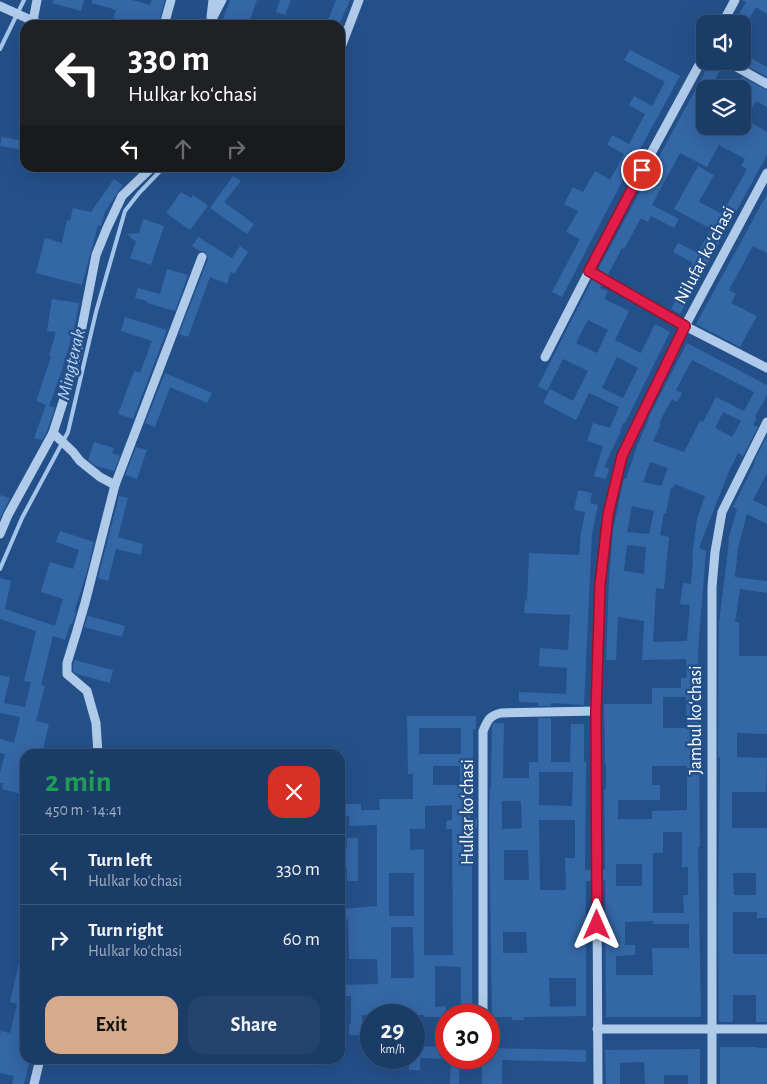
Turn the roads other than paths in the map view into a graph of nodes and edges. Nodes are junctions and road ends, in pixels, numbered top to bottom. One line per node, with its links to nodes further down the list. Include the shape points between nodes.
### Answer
1 (37, 0): 10 (street)
2 (171, 0): 11 (street)
3 (213, 0): 12 (street)
4 (222, 0): 13 (street)
5 (359, 0): 14 (street)
6 (735, 0): 8 (street)
7 (3, 8): 9 (street)
8 (727, 15)
9 (31, 20)
10 (33, 20)
11 (165, 20)
12 (210, 20)
13 (212, 20)
14 (345, 37)
15 (696, 70): 21 (street)
16 (742, 70): 17 (street)
17 (767, 84)
18 (147, 172): 26 (street, via 122,196 96,255 74,368)
19 (767, 173): 22 (street, Nilufar koʻchasi)
20 (202, 257): 27 (street)
21 (589, 271): 22 (street); 23 (street)
22 (685, 326): 24 (street); 29 (street, Nilufar koʻchasi, via 622,456 608,515 600,585)
23 (545, 357)
24 (767, 368)
25 (767, 422): 32 (street, Jambul koʻchasi, via 722,512 715,552 712,587)
26 (56, 436): 27 (street, via 86,467); 28 (street)
27 (115, 485): 30 (street, via 67,663 67,674 86,691 96,723)
28 (0, 534)
29 (596, 711): 31 (street, Hulkar koʻchasi, via 501,713 487,721 484,731); 34 (street, Nilufar koʻchasi)
30 (98, 749)
31 (483, 1004)
32 (712, 1029): 33 (street); 34 (street); 38 (street, Jambul koʻchasi)
33 (767, 1029)
34 (597, 1030): 37 (street, Nilufar koʻchasi)
35 (39, 1064): 36 (street)
36 (34, 1084)
37 (598, 1084)
38 (712, 1084)

